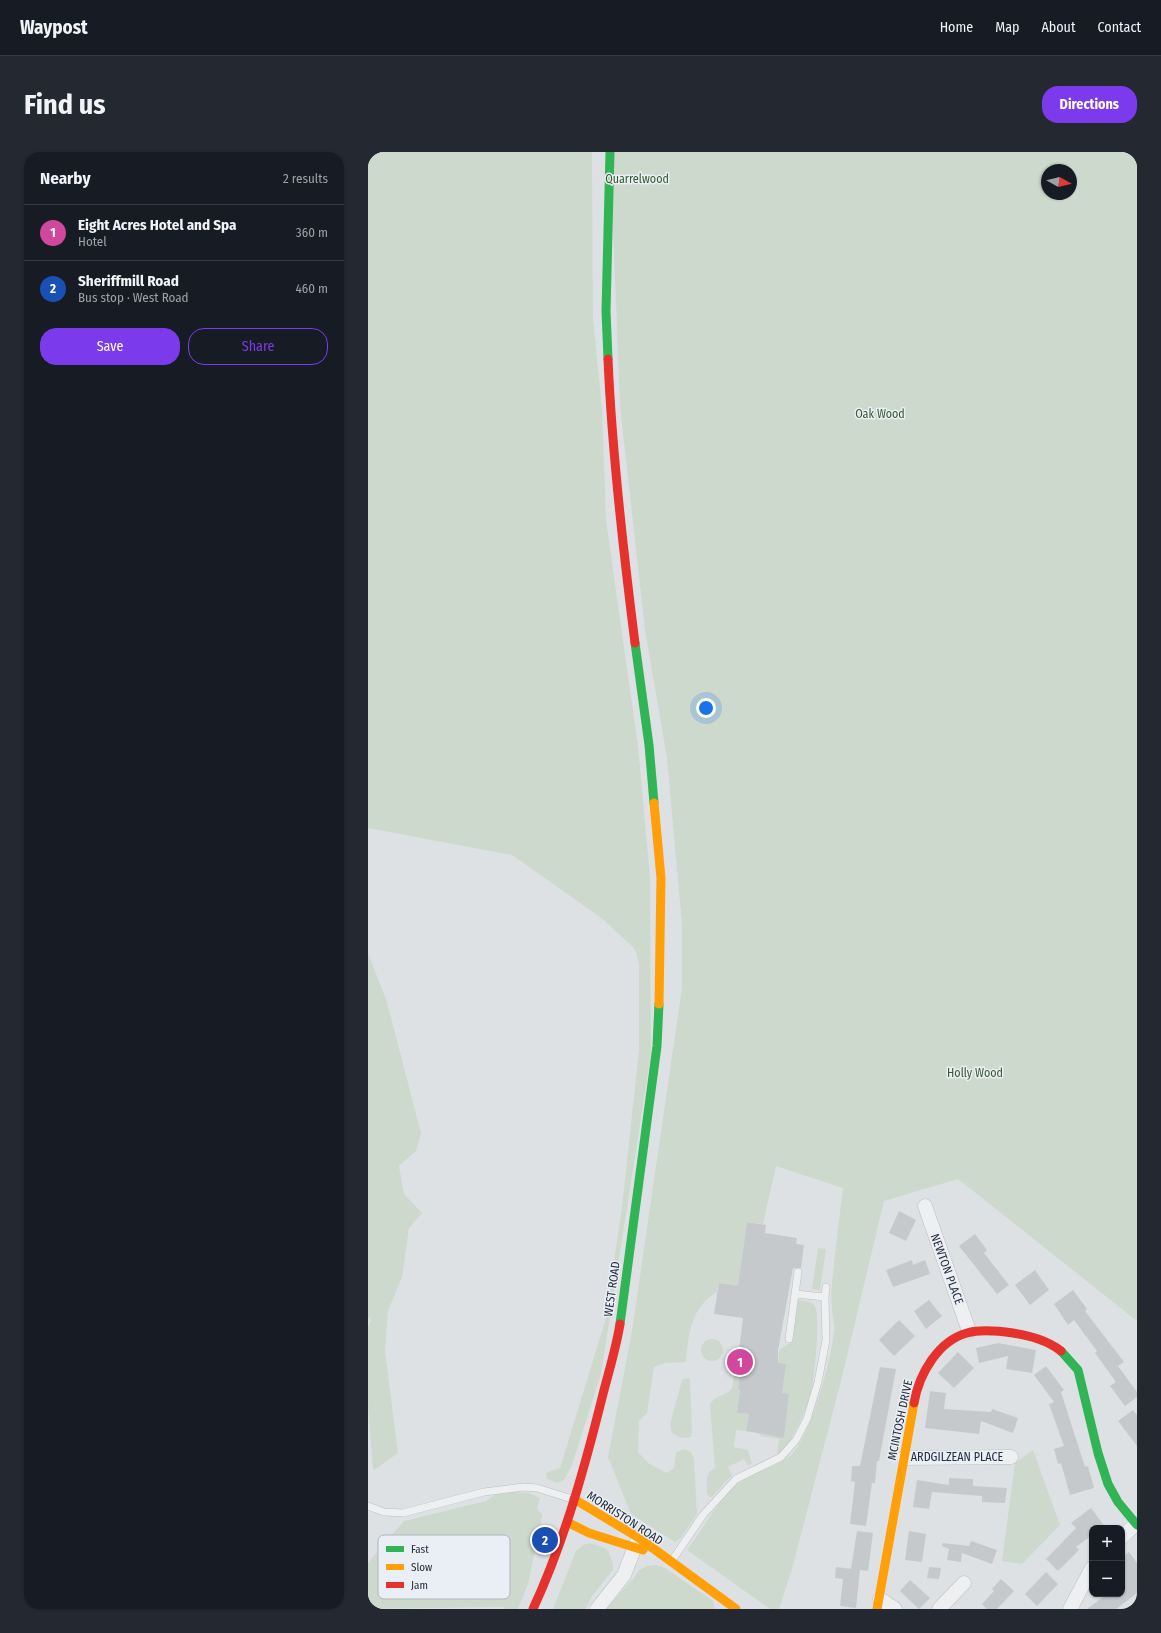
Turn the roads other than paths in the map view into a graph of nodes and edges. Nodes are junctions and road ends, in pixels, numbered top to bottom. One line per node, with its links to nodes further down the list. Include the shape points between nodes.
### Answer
1 (610, 152): 11 (main road, WEST ROAD, via 606,311 610,410 622,547 650,760 661,878 662,961 657,1046 619,1329)
2 (925, 1206): 7 (street, NEWTON PLACE)
3 (798, 1272): 5 (lane)
4 (826, 1288): 6 (lane)
5 (795, 1294): 6 (lane); 8 (lane)
6 (825, 1298): 17 (lane, via 826,1340 818,1382 796,1440 781,1457 736,1479 703,1515)
7 (969, 1331): 10 (main road, MCINTOSH DRIVE, via 935,1355 920,1380); 14 (main road, via 1010,1332 1042,1338 1077,1367 1100,1458 1113,1495)
8 (789, 1339)
9 (1011, 1457): 10 (street, ARDGILZEAN PLACE)
10 (904, 1458): 20 (main road, MCINTOSH DRIVE)
11 (574, 1499): 12 (lane, via 537,1488 523,1487 484,1492 403,1513 384,1512); 13 (main road, WEST ROAD); 16 (main road, MORRISTON ROAD)
12 (368, 1506)
13 (567, 1522): 16 (main road, MORRISTON ROAD, via 589,1533); 21 (main road, WEST ROAD, via 549,1574)
14 (1136, 1525): 15 (street)
15 (1125, 1534)
16 (637, 1543): 17 (main road, MORRISTON ROAD); 22 (street, via 624,1575)
17 (671, 1562): 23 (main road, MORRISTON ROAD)
18 (1089, 1574): 26 (street)
19 (964, 1583): 25 (street)
20 (878, 1604): 24 (street)
21 (533, 1609)
22 (597, 1609)
23 (736, 1609)
24 (895, 1609)
25 (939, 1609)
26 (1070, 1609)

